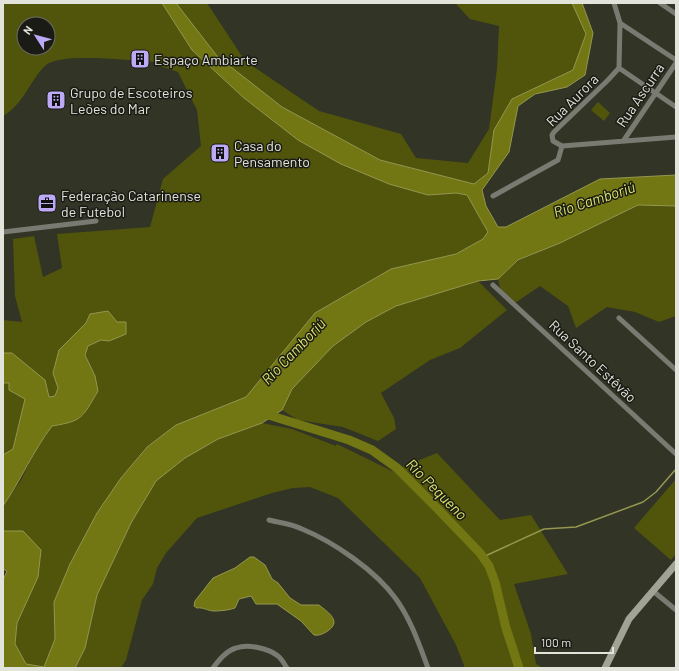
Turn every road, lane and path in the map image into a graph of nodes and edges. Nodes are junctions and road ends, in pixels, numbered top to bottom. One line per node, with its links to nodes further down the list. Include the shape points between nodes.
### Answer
1 (660, 3): 3 (street)
2 (616, 5): 4 (street)
3 (676, 14)
4 (620, 23): 5 (street); 6 (street)
5 (676, 61): 7 (street, Rua Ascurra)
6 (619, 68): 7 (street); 11 (street, Rua Aurora, via 554,132 553,141)
7 (655, 93): 8 (street); 10 (street, Rua Ascurra)
8 (676, 107)
9 (676, 137): 10 (street, Rua Aurora)
10 (624, 140): 11 (street, Rua Aurora)
11 (562, 146): 12 (street, via 558,160)
12 (493, 196)
13 (96, 221): 14 (street)
14 (3, 232)
15 (493, 285): 18 (street, Rua Santo Estêvão)
16 (619, 318): 17 (street)
17 (676, 370)
18 (676, 454)
19 (270, 520): 25 (street, via 301,528 322,538 356,559 369,571 395,598 407,616)
20 (676, 565): 21 (main road)
21 (653, 591): 22 (street); 26 (main road, via 629,619)
22 (676, 610)
23 (213, 668): 24 (street, via 222,656 236,648 254,647 273,652)
24 (287, 668)
25 (428, 668)
26 (605, 668)

